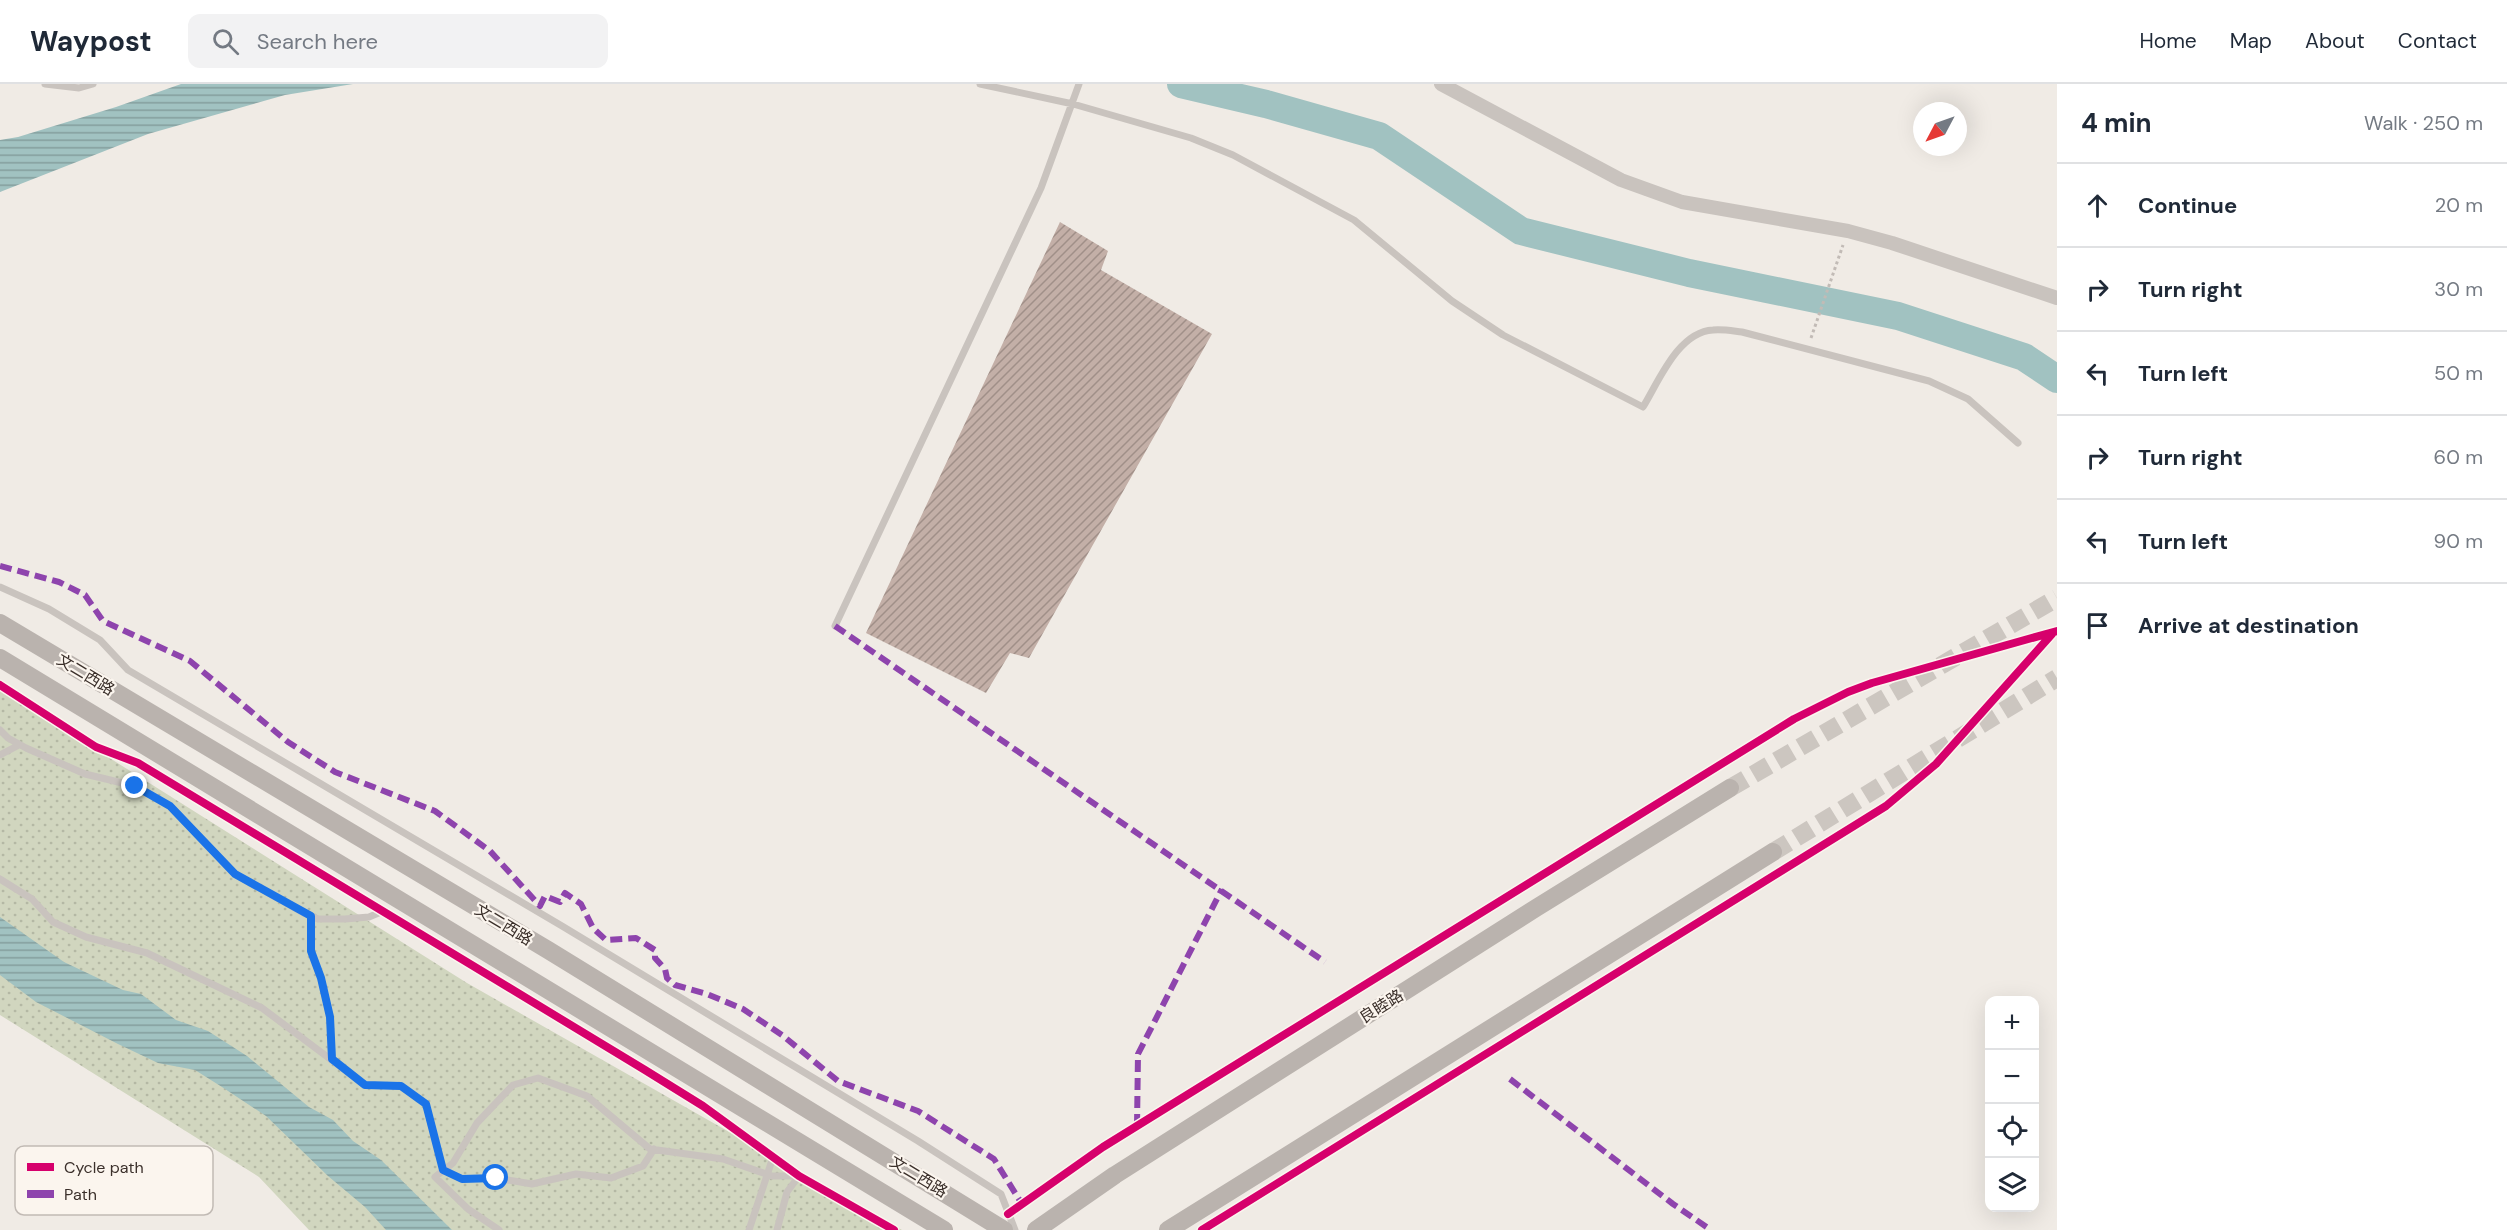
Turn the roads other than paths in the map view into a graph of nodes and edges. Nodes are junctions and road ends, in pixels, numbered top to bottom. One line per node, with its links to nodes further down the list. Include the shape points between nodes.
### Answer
1 (45, 84): 2 (lane, via 79,88)
2 (93, 84)
3 (980, 84): 6 (lane)
4 (1079, 84): 6 (lane)
5 (1441, 84): 7 (street, via 1621,180 1682,202 1848,231)
6 (1074, 103): 8 (lane, via 1191,138 1285,181 1354,220 1452,301 1503,335 1643,407 1691,338 1712,330 1742,332 1929,381 1968,399); 11 (lane, via 1041,188)
7 (2057, 298)
8 (2018, 443)
9 (0, 587): 31 (lane, via 49,609 100,640 128,670 918,1141 1001,1194)
10 (0, 622): 30 (main road, 文二西路, via 548,950)
11 (836, 626)
12 (0, 658): 29 (main road, 文二西路)
13 (0, 730): 14 (lane)
14 (19, 745): 15 (lane); 20 (lane, via 86,774 135,786 170,806 235,874)
15 (0, 755)
16 (1730, 788): 32 (main road, 良睦路, via 1155,1150)
17 (1773, 852): 33 (main road)
18 (0, 879): 21 (lane, via 32,899 53,922 86,937 147,953 262,1008)
19 (381, 912): 20 (lane, via 345,920)
20 (311, 916): 21 (lane, via 311,951 330,1017)
21 (332, 1059): 24 (lane, via 365,1085 401,1086 426,1104)
22 (654, 1149): 24 (lane, via 643,1166 611,1178 576,1173 532,1184 496,1178 462,1179); 24 (lane, via 587,1096 538,1078 513,1085 477,1124 453,1163); 25 (lane, via 723,1159)
23 (773, 1157): 25 (lane)
24 (443, 1170): 26 (lane, via 435,1177 468,1209)
25 (767, 1174): 27 (lane); 28 (lane, via 798,1176 787,1192)
26 (499, 1230)
27 (749, 1230)
28 (777, 1230)
29 (944, 1230)
30 (1004, 1230)
31 (1015, 1230)
32 (1036, 1230)
33 (1168, 1230)

